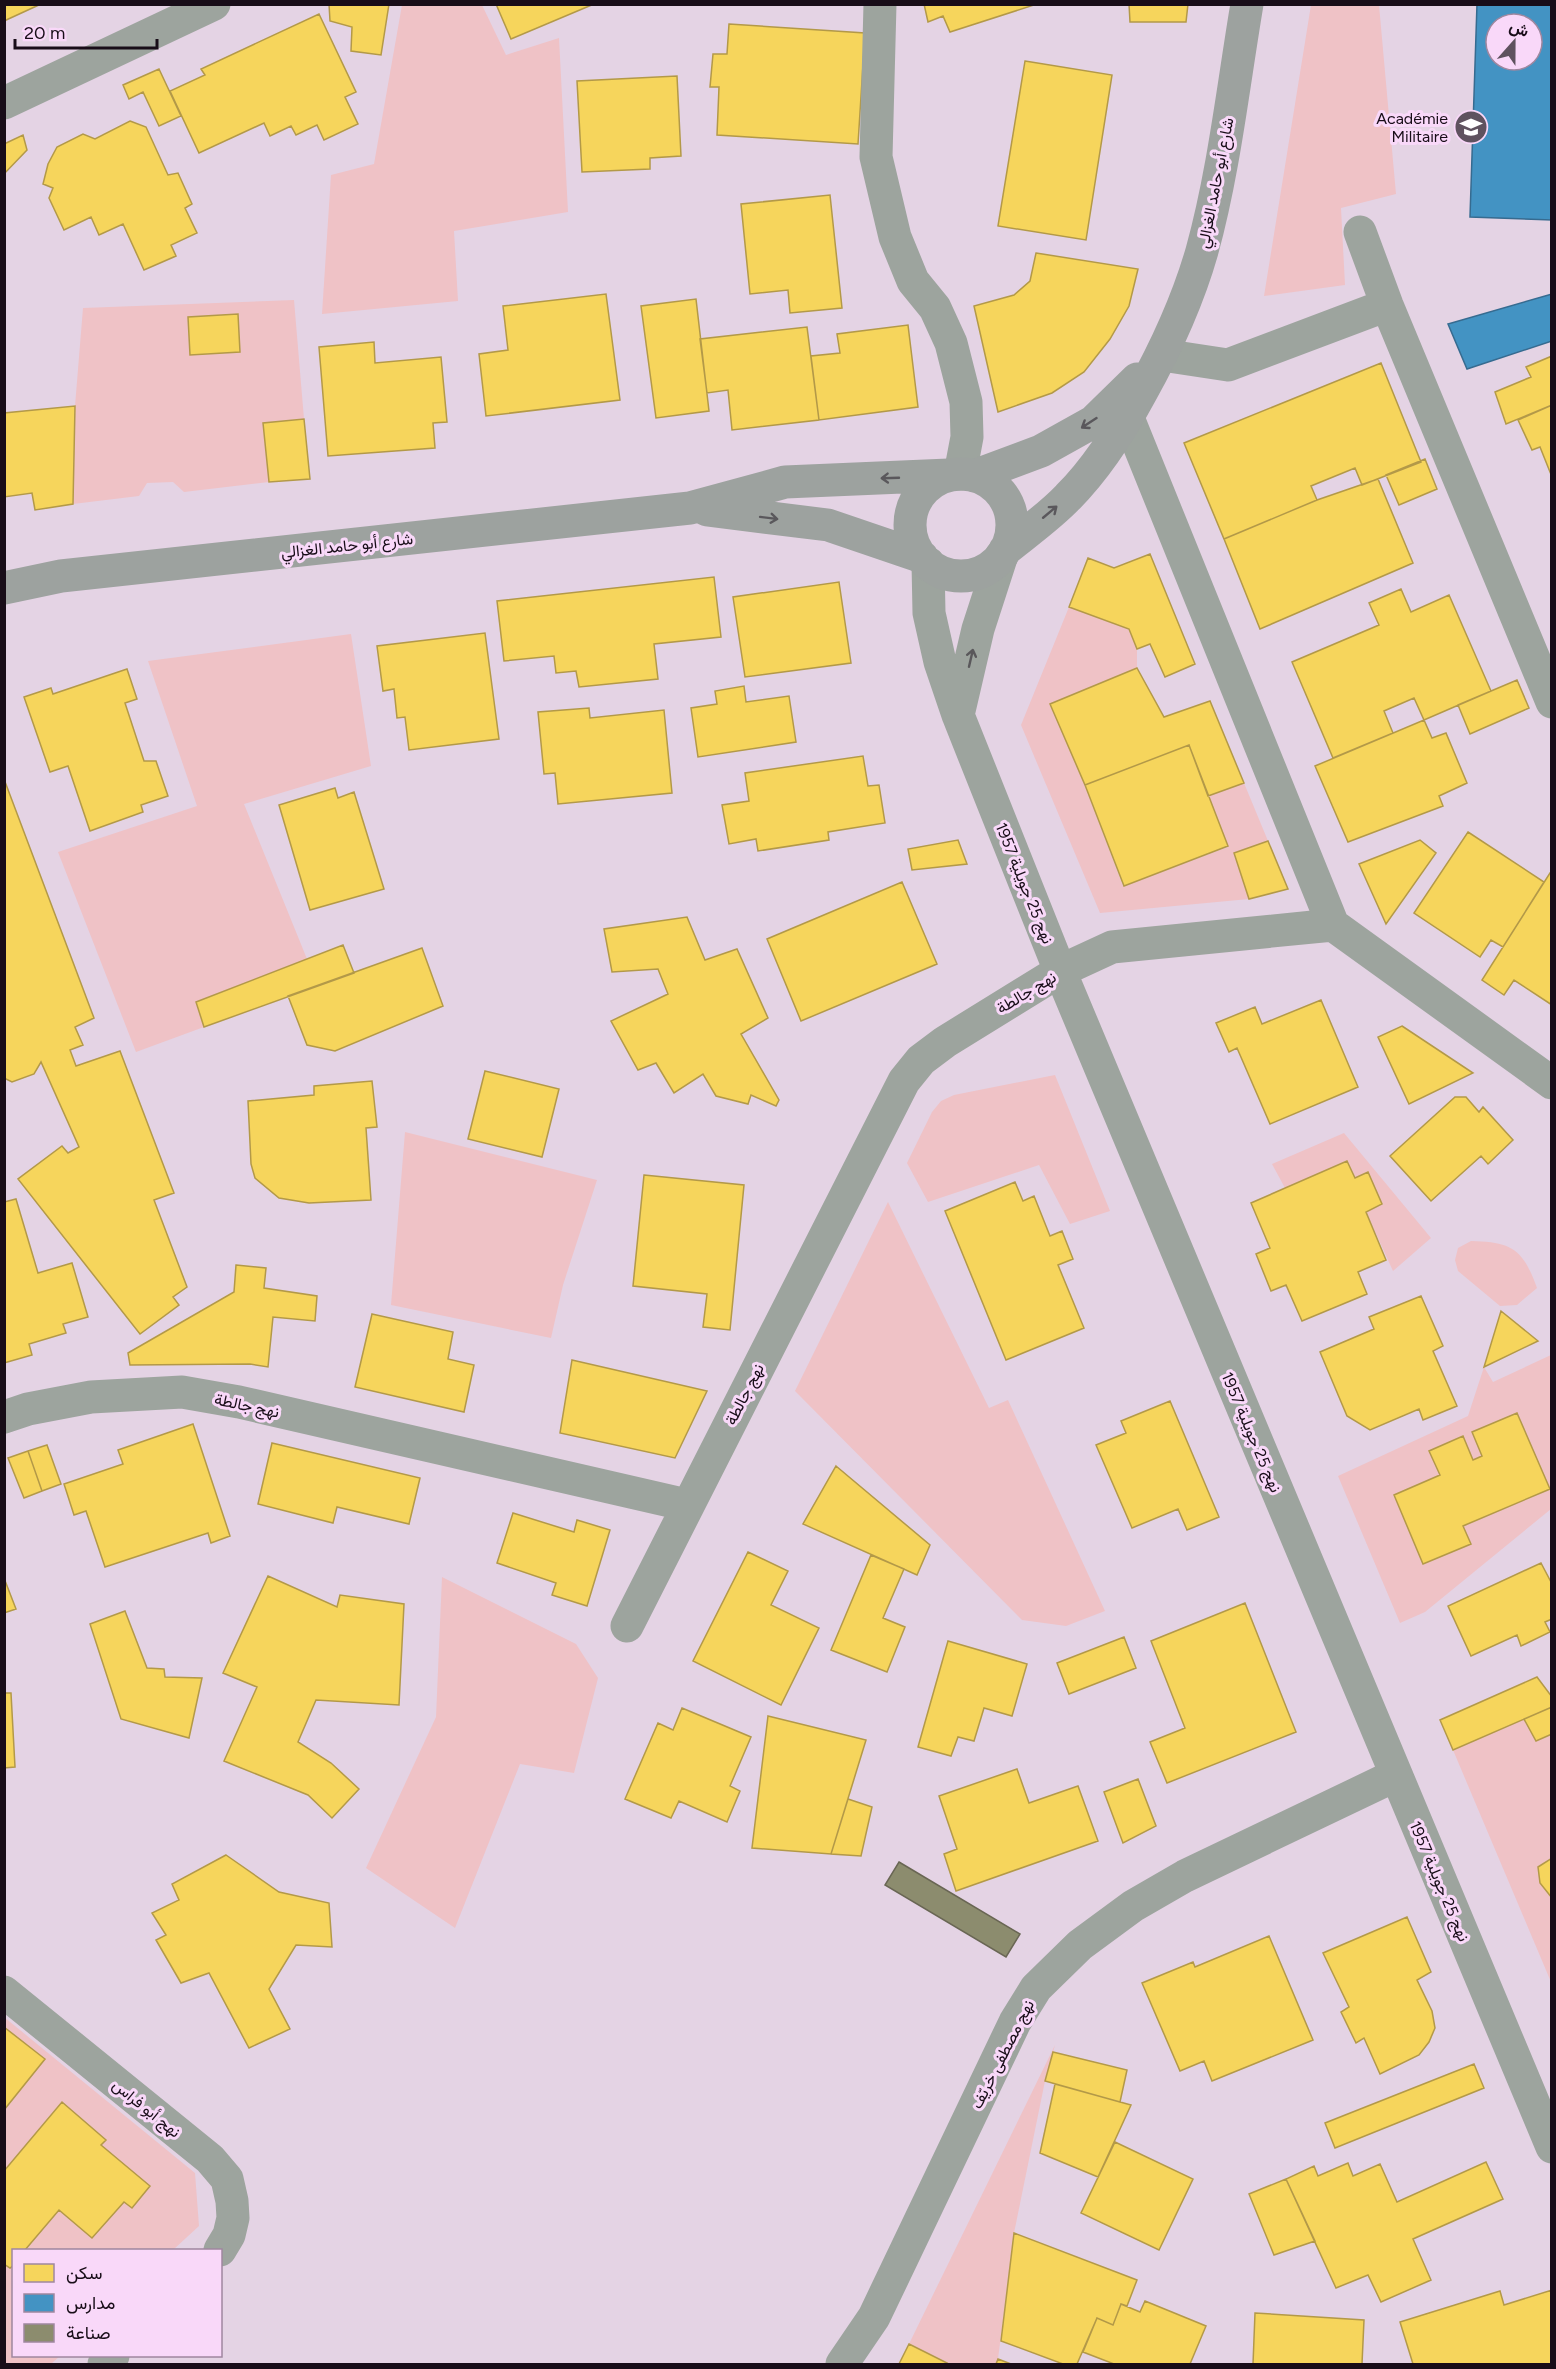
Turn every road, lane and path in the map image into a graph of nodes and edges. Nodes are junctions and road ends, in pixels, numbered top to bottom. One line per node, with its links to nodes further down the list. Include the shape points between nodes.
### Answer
1 (880, 4): 9 (street, via 876,157 895,237 913,281 935,308 951,343 966,402 968,438)
2 (1246, 4): 7 (main road, شارع أبو حامد الغزالي, via 1217,186 1204,241)
3 (196, 8): 4 (street)
4 (4, 103)
5 (1360, 232): 6 (street)
6 (1388, 305): 7 (street, via 1228,364); 14 (street)
7 (1162, 355): 8 (main road, شارع أبو حامد الغزالي); 9 (main road, شارع أبو حامد الغزالي, one-way to 9, via 1093,422 1041,451)
8 (1128, 418): 11 (main road, شارع أبو حامد الغزالي, one-way to 8, via 1067,499); 16 (street)
9 (961, 475): 10 (main road, شارع أبو حامد الغزالي, one-way to 10, via 785,482); 11 (main road, via 988,482 1008,505 1011,536); 12 (main road, via 930,485 915,501 910,530)
10 (690, 508): 12 (main road, شارع أبو حامد الغزالي, one-way to 12, via 828,525); 13 (main road, شارع أبو حامد الغزالي, via 61,576)
11 (1004, 552): 12 (main road, via 990,567 958,575 942,572); 15 (street, one-way to 11, via 978,629)
12 (925, 560): 15 (street, نهج 25 جويلية 1957, via 929,613)
13 (4, 588)
14 (1551, 702)
15 (958, 715): 17 (street, نهج 25 جويلية 1957)
16 (1333, 925): 17 (street, نهج جالطة, via 1112,947); 18 (street)
17 (1060, 971): 20 (street, نهج جالطة, via 945,1042 921,1060 904,1081); 22 (street, نهج 25 جويلية 1957)
18 (1551, 1083)
19 (4, 1417): 20 (street, نهج جالطة, via 91,1397 182,1392)
20 (687, 1505): 21 (street)
21 (627, 1626)
22 (1396, 1775): 24 (street, نهج 25 جويلية 1957); 26 (street, نهج مصطفى خريّف, via 1185,1876 1132,1906 1080,1945 1036,1988 1015,2022 874,2318)
23 (4, 1992): 25 (street, نهج أبو فراس, via 210,2159 227,2179 233,2218)
24 (1551, 2147)
25 (221, 2249)
26 (842, 2364)

